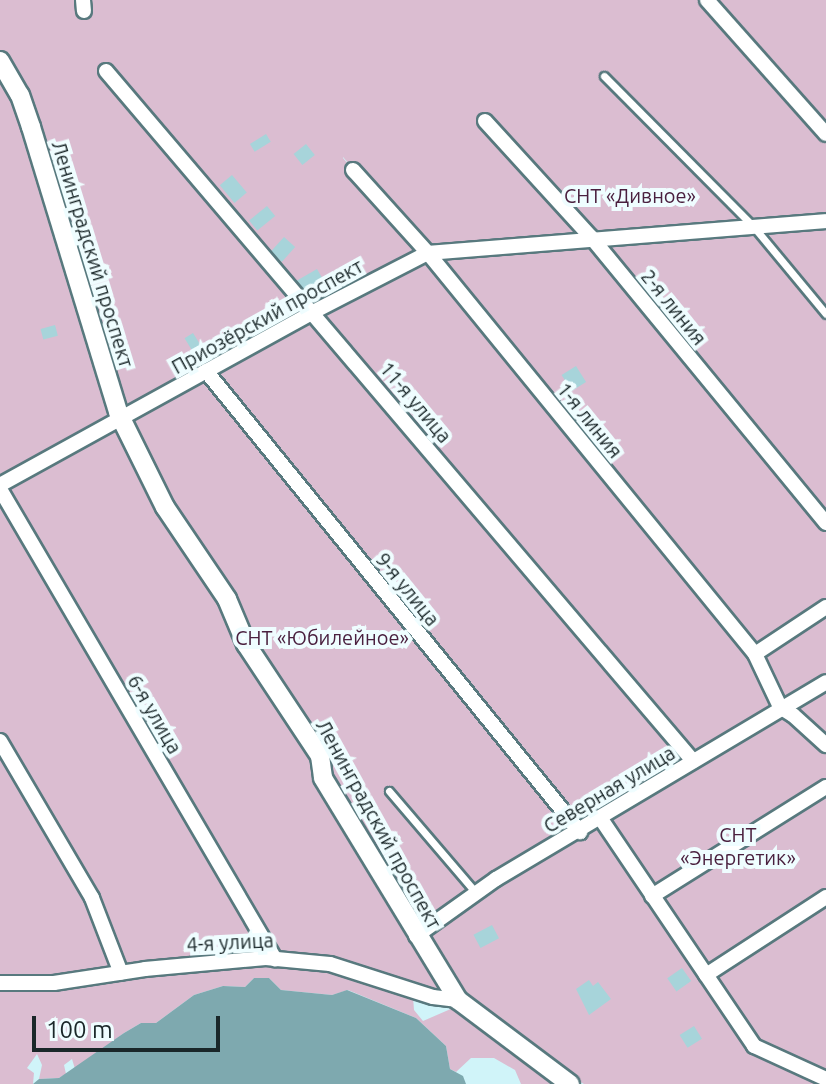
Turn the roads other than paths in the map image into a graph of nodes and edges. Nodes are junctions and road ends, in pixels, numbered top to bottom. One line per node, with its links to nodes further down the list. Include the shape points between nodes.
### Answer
1 (707, 0): 6 (street)
2 (0, 61): 15 (street, Ленинградский проспект, via 31,127)
3 (106, 71): 12 (street, 11-я улица)
4 (604, 76): 9 (lane)
5 (485, 121): 10 (street, 2-я линия)
6 (826, 134)
7 (353, 170): 11 (street, 1-я линия)
8 (826, 221): 9 (street)
9 (753, 226): 10 (street); 13 (lane)
10 (591, 237): 11 (street); 17 (street, 2-я линия)
11 (428, 253): 12 (street, Приозёрский проспект); 19 (street, 1-я линия)
12 (313, 312): 14 (street, Приозёрский проспект); 24 (street, 11-я улица)
13 (826, 314)
14 (206, 371): 15 (street, Приозёрский проспект); 28 (street, 9-я улица)
15 (122, 420): 16 (street, Приозёрский проспект); 32 (street, Ленинградский проспект, via 165,507 227,599 276,695 320,756 323,778)
16 (0, 487): 33 (street, 6-я улица)
17 (826, 523)
18 (826, 607): 19 (street)
19 (755, 654): 21 (street, 1-я линия)
20 (826, 682): 21 (street, Северная улица)
21 (780, 707): 23 (street); 24 (street, Северная улица)
22 (0, 741): 34 (street, via 92,898)
23 (826, 745)
24 (693, 761): 27 (street, Северная улица)
25 (826, 787): 30 (street)
26 (389, 791): 29 (lane)
27 (601, 819): 28 (street, Северная улица); 30 (street)
28 (580, 832): 29 (street, Северная улица)
29 (476, 893): 32 (street, Северная улица)
30 (652, 896): 35 (street)
31 (826, 897): 35 (street)
32 (416, 936): 37 (street, Ленинградский проспект)
33 (275, 959): 34 (street, 4-я улица); 37 (street, 4-я улица, via 330,964)
34 (121, 973): 36 (street, 4-я улица, via 54,983)
35 (706, 975): 38 (street, via 754,1046)
36 (0, 983)
37 (458, 1000): 39 (street, Ленинградский проспект)
38 (826, 1079)
39 (570, 1084)

